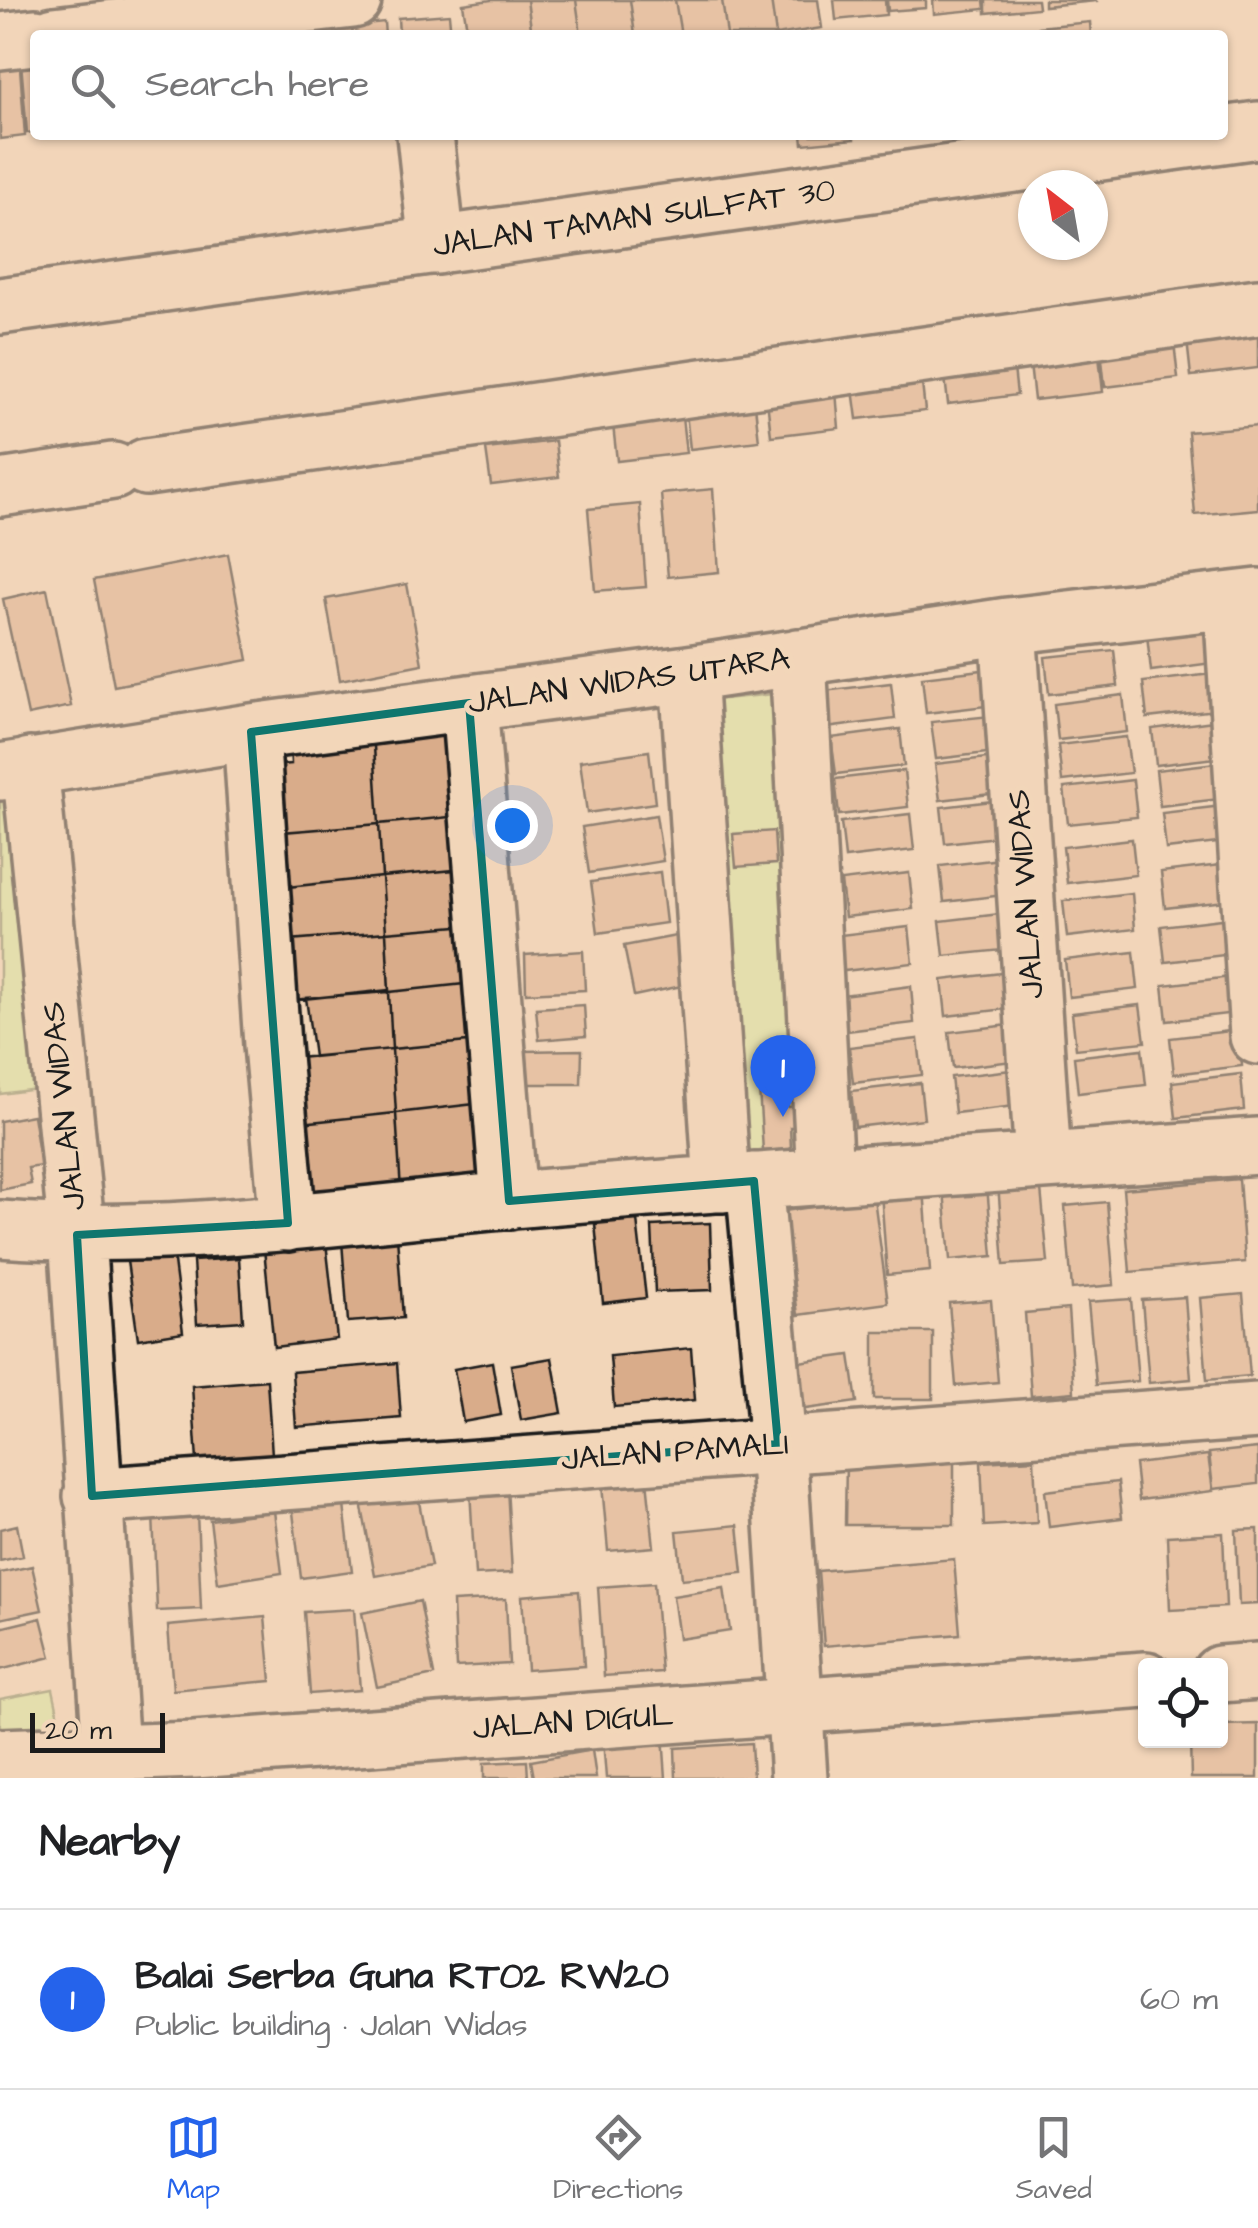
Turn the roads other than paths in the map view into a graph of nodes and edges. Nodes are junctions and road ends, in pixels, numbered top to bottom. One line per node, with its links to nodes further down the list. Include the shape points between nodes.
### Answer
1 (352, 0): 2 (street)
2 (97, 30)
3 (30, 38): 4 (street)
4 (0, 41)
5 (1258, 130): 6 (street, JALAN TAMAN SULFAT 30)
6 (1228, 134)
7 (426, 140): 9 (street)
8 (1187, 140): 9 (street, JALAN TAMAN SULFAT 30)
9 (437, 246): 10 (street, JALAN TAMAN SULFAT 30)
10 (5, 305)
11 (1258, 307): 12 (street)
12 (0, 488)
13 (1245, 599): 14 (street, JALAN WIDAS UTARA); 20 (street)
14 (1008, 626): 15 (street, JALAN WIDAS UTARA); 22 (street, JALAN WIDAS)
15 (798, 657): 16 (street, JALAN WIDAS UTARA); 23 (street)
16 (688, 674): 17 (street, JALAN WIDAS UTARA); 24 (street)
17 (469, 703): 18 (street, JALAN WIDAS UTARA); 25 (street)
18 (251, 732): 19 (street, JALAN WIDAS UTARA); 26 (street)
19 (15, 769): 28 (street, JALAN WIDAS)
20 (1258, 1036)
21 (1258, 1146): 22 (street, JALAN WIDAS)
22 (1043, 1161): 23 (street, JALAN WIDAS)
23 (825, 1176): 24 (street, JALAN WIDAS)
24 (738, 1182): 25 (street, JALAN WIDAS); 30 (street)
25 (509, 1201): 26 (street, JALAN WIDAS)
26 (288, 1223): 28 (street, JALAN WIDAS)
27 (0, 1228): 28 (street)
28 (77, 1234): 31 (street)
29 (1258, 1411): 30 (street, JALAN PAMALI)
30 (778, 1444): 31 (street, JALAN PAMALI); 35 (street)
31 (92, 1496): 36 (street)
32 (1258, 1671): 33 (street)
33 (1228, 1673)
34 (1138, 1681): 35 (street, JALAN DIGUL)
35 (793, 1706): 38 (street, JALAN DIGUL); 39 (street)
36 (111, 1751): 37 (street, JALAN DIGUL); 38 (street, JALAN DIGUL)
37 (0, 1756)
38 (198, 1764)
39 (798, 1778)

